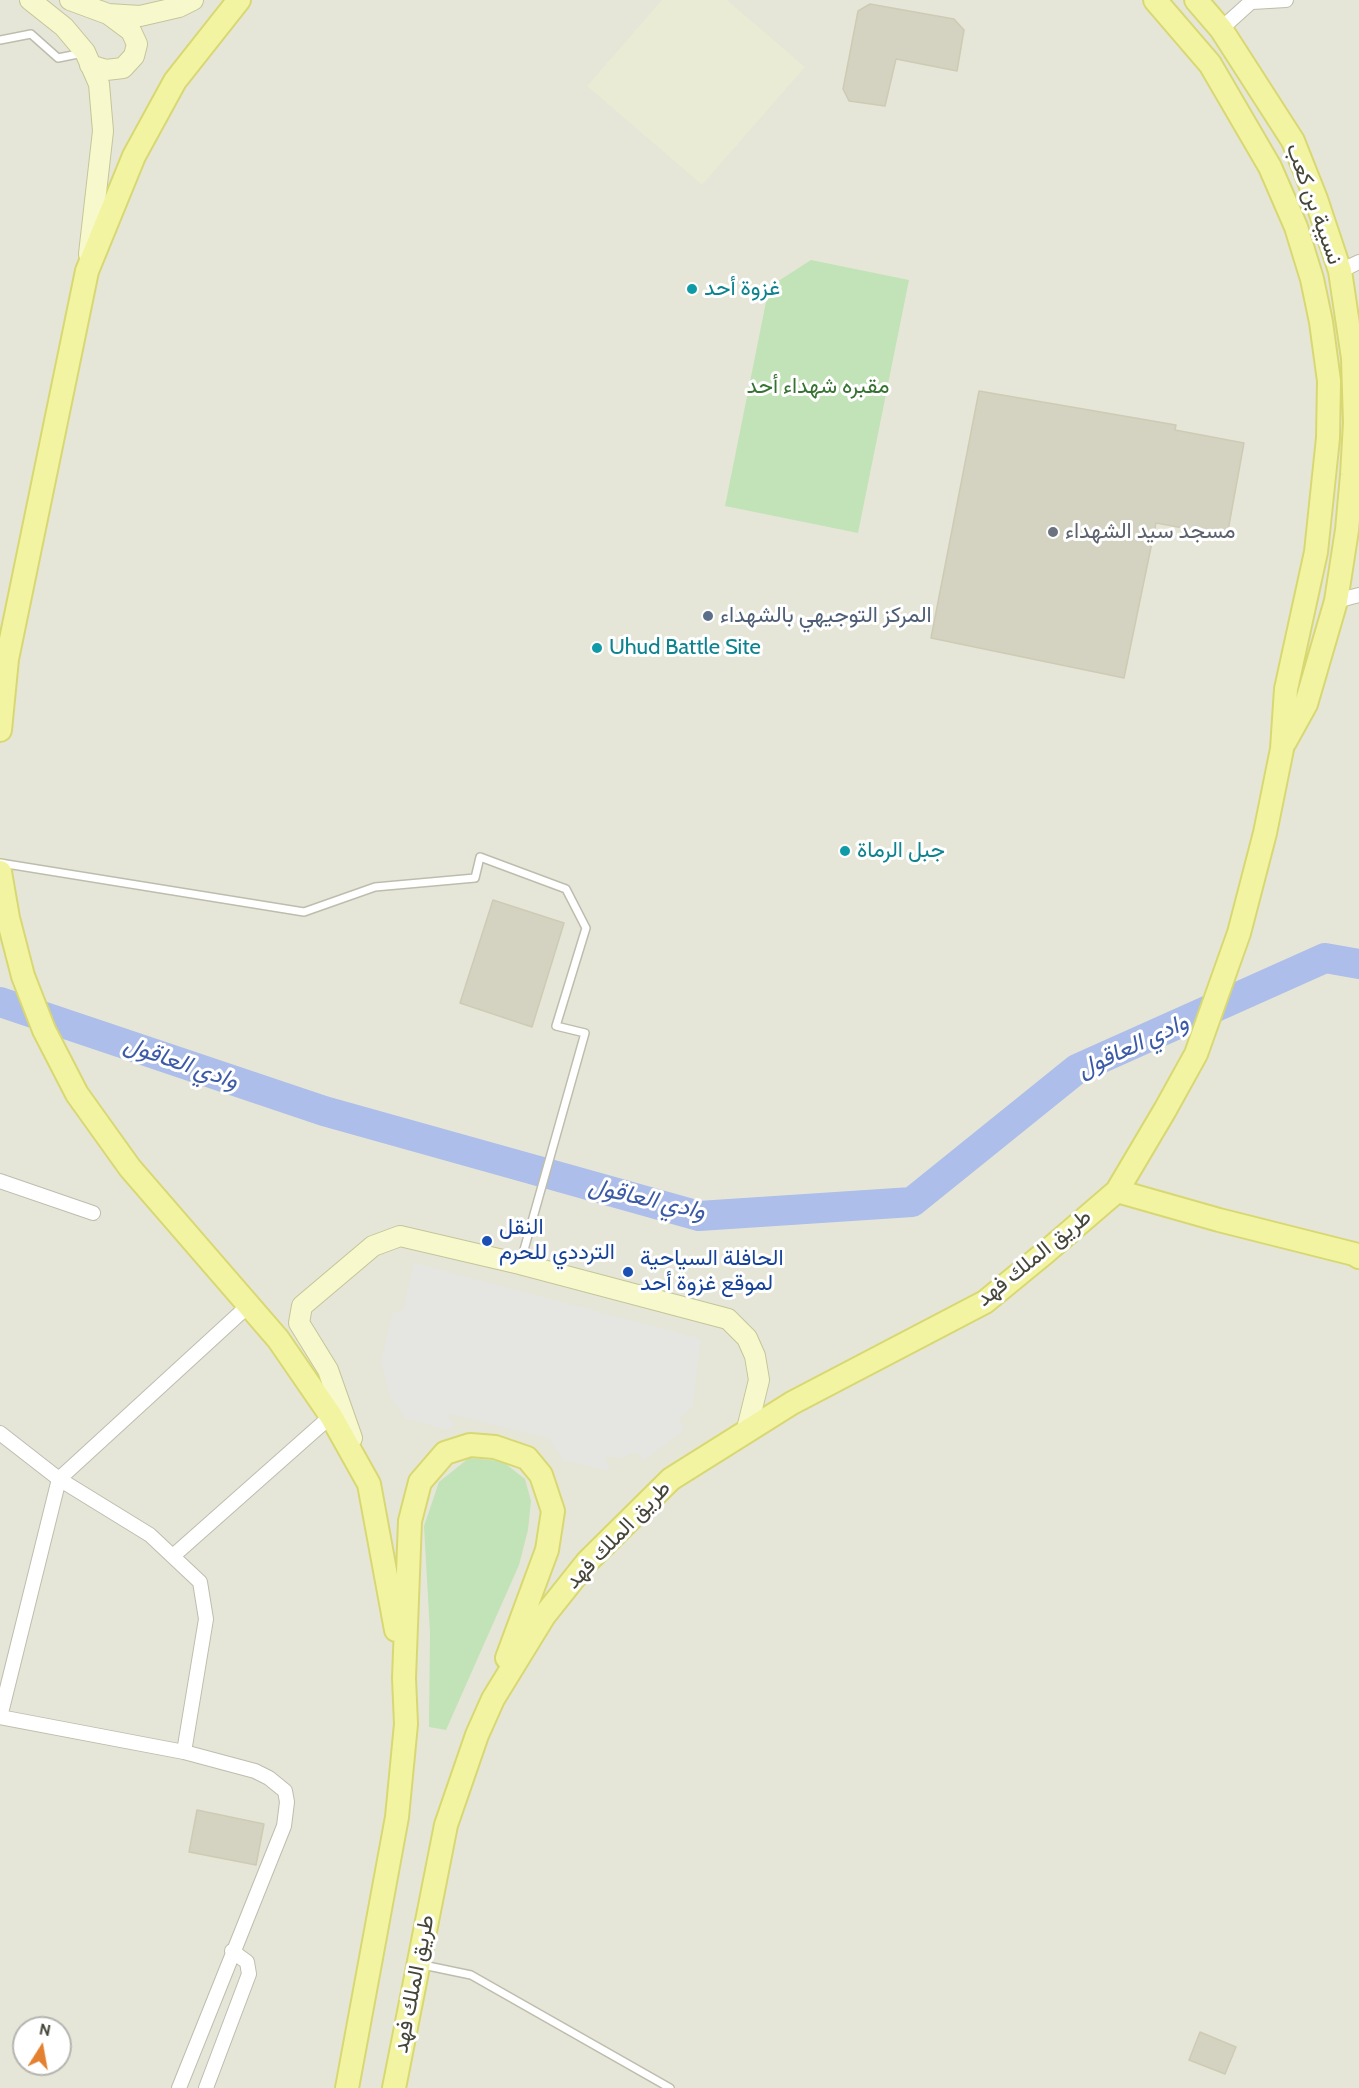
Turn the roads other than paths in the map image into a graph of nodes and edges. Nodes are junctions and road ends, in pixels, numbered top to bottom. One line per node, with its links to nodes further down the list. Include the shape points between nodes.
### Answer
1 (30, 0): 12 (street, via 64,27)
2 (70, 0): 9 (street)
3 (193, 0): 9 (street, via 140,16)
4 (239, 0): 14 (main road, via 175,81 134,156)
5 (1155, 0): 18 (main road, via 1210,64 1270,167 1296,227 1321,322 1329,381 1328,438 1316,552 1286,689)
6 (1196, 0): 10 (main road, نسيبة بن كعب)
7 (1286, 0): 8 (street)
8 (1253, 1): 10 (street)
9 (108, 14): 12 (street, via 131,31 137,44 134,56 123,68 106,70)
10 (1221, 29): 13 (main road, نسيبة بن كعب, via 1293,141)
11 (0, 40): 12 (lane, via 31,34 58,58)
12 (87, 58): 14 (street, via 99,84 103,132)
13 (1349, 267): 16 (main road, نسيبة بن كعب, via 1355,423 1347,530)
14 (87, 271): 17 (main road, via 7,659)
15 (1359, 595): 16 (street)
16 (1336, 601): 18 (main road, نسيبة بن كعب, via 1306,704)
17 (0, 730)
18 (1282, 749): 22 (main road, طريق الملك فهد, via 1239,933 1196,1054)
19 (0, 863): 25 (lane, via 304,912 375,887 475,878 480,857 566,890 586,928 556,1026 585,1034)
20 (0, 872): 26 (main road, via 23,976 77,1094 130,1168)
21 (0, 1181): 23 (street)
22 (1117, 1191): 24 (main road); 28 (main road, طريق الملك فهد, via 985,1302)
23 (93, 1213)
24 (1358, 1257)
25 (520, 1264): 28 (street, via 728,1318 747,1338 755,1356 759,1380); 31 (street, via 400,1236 373,1246 302,1306 298,1323 328,1370)
26 (250, 1304): 27 (main road); 30 (street)
27 (331, 1416): 31 (main road); 32 (street)
28 (747, 1429): 34 (main road, طريق الملك فهد, via 671,1479 587,1562 544,1616)
29 (0, 1433): 30 (street)
30 (59, 1479): 32 (street, via 150,1535); 35 (street)
31 (369, 1484): 33 (main road)
32 (173, 1556): 36 (street, via 200,1582 206,1619)
33 (404, 1678): 34 (main road, via 410,1521 420,1482 445,1453 470,1444 495,1447 527,1458 541,1475 553,1511 547,1550); 41 (main road, طريق الملك فهد, via 406,1724 397,1817)
34 (493, 1699): 38 (main road, طريق الملك فهد, via 446,1825)
35 (0, 1717): 36 (street)
36 (184, 1752): 37 (street, via 255,1771 285,1791 284,1826)
37 (232, 1951): 39 (street); 40 (street, via 247,1962 249,1974)
38 (417, 1964): 42 (main road, طريق الملك فهد); 43 (lane, via 471,1974)
39 (179, 2088)
40 (206, 2088)
41 (347, 2088)
42 (394, 2088)
43 (670, 2088)

